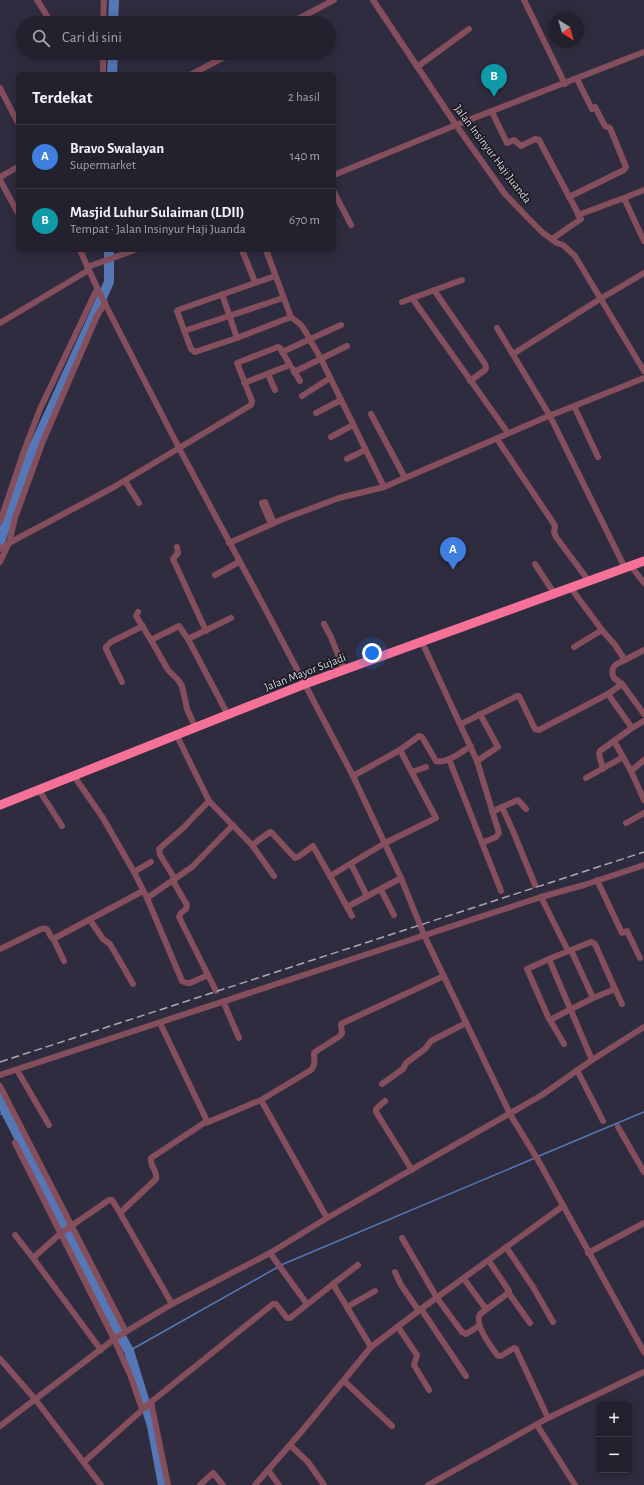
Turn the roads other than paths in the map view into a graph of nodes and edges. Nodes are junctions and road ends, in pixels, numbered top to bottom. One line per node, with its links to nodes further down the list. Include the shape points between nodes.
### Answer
1 (37, 0): 6 (street)
2 (104, 0): 7 (street)
3 (334, 0): 8 (street)
4 (524, 0): 17 (street)
5 (376, 1): 13 (street, Jalan Insinyur Haji Juanda)
6 (47, 16)
7 (104, 16)
8 (303, 16)
9 (469, 29): 13 (street)
10 (644, 54): 16 (street)
11 (103, 60): 14 (street)
12 (219, 60): 15 (street)
13 (417, 67): 23 (street, Jalan Insinyur Haji Juanda)
14 (103, 72)
15 (196, 72)
16 (577, 79): 17 (street); 29 (street, via 592,109 595,107 605,127 610,128 626,167)
17 (565, 84): 21 (street)
18 (0, 88): 20 (street)
19 (16, 107): 20 (street)
20 (11, 109): 22 (street)
21 (492, 112): 23 (street); 29 (street, via 507,143 514,140 521,146 534,139 539,140)
22 (16, 119)
23 (456, 125): 25 (street); 34 (street, Jalan Insinyur Haji Juanda, via 505,194)
24 (16, 168): 26 (street)
25 (336, 174)
26 (0, 179): 31 (street)
27 (644, 190): 30 (street)
28 (336, 196): 33 (street)
29 (569, 197): 32 (street)
30 (624, 198): 32 (street); 35 (street)
31 (16, 209)
32 (578, 214): 34 (street, via 581,219 579,221)
33 (351, 225)
34 (552, 239): 50 (street, Jalan Insinyur Haji Juanda, via 575,256)
35 (644, 241)
36 (81, 252): 40 (street)
37 (130, 252): 40 (street)
38 (243, 252): 44 (street)
39 (267, 252): 42 (street)
40 (88, 268): 45 (street); 55 (street)
41 (644, 273): 50 (street)
42 (276, 276): 44 (street); 48 (street)
43 (462, 280): 46 (street)
44 (255, 282): 47 (street)
45 (98, 290): 51 (street); 93 (street, via 40,409)
46 (434, 290): 49 (street); 71 (street, via 486,364 485,370)
47 (222, 294): 53 (street); 58 (street, via 177,310)
48 (283, 298): 53 (street); 54 (street)
49 (412, 298): 52 (street); 71 (street)
50 (600, 299): 63 (street); 66 (street, Jalan Insinyur Haji Juanda)
51 (104, 302): 85 (street); 95 (street, via 43,441)
52 (402, 302)
53 (229, 316): 58 (street); 59 (street)
54 (291, 317): 59 (street); 60 (street, via 300,324)
55 (0, 323)
56 (341, 325): 60 (street)
57 (497, 328): 63 (street)
58 (184, 331): 59 (street, via 191,349 195,352)
59 (237, 338)
60 (309, 340): 62 (street); 64 (street)
61 (348, 346): 64 (street)
62 (282, 352): 65 (street); 72 (street, via 278,347 238,362)
63 (513, 354): 80 (street)
64 (321, 359): 67 (street); 69 (street)
65 (290, 365): 67 (street); 68 (street)
66 (644, 371)
67 (294, 372): 73 (street)
68 (268, 374): 72 (street); 74 (street)
69 (330, 378): 75 (street); 76 (street)
70 (644, 378): 77 (street)
71 (470, 381): 82 (street)
72 (244, 382): 85 (street, via 251,405)
73 (300, 382)
74 (274, 390)
75 (302, 396)
76 (341, 400): 78 (street); 81 (street)
77 (574, 406): 80 (street); 87 (street)
78 (316, 413)
79 (371, 414): 89 (street)
80 (550, 416): 82 (street); 102 (street)
81 (353, 425): 83 (street); 86 (street)
82 (508, 433): 84 (street)
83 (331, 437)
84 (497, 439): 89 (street); 104 (street, via 554,524 556,537)
85 (179, 448): 90 (street); 94 (street)
86 (365, 450): 88 (street); 91 (street)
87 (598, 457)
88 (347, 459)
89 (405, 478): 91 (street)
90 (125, 481): 92 (street); 95 (street)
91 (384, 487): 94 (street, via 339,498)
92 (139, 503)
93 (0, 522)
94 (229, 543): 100 (street)
95 (7, 545): 97 (street); 99 (street)
96 (178, 547): 113 (street, via 179,551 173,559)
97 (0, 549)
98 (644, 561): 102 (highway, Jalan Mayor Sujadi)
99 (0, 562)
100 (239, 562): 103 (street); 122 (street)
101 (535, 564): 107 (street)
102 (628, 567): 104 (highway, Jalan Mayor Sujadi); 105 (street)
103 (215, 575)
104 (588, 580): 106 (highway, Jalan Mayor Sujadi)
105 (644, 583)
106 (570, 587): 107 (highway, Jalan Mayor Sujadi); 112 (street)
107 (554, 593): 116 (highway, Jalan Mayor Sujadi)
108 (138, 612): 111 (street, via 136,616)
109 (231, 618): 113 (street)
110 (324, 624): 120 (street)
111 (142, 626): 115 (street); 121 (street, via 106,647)
112 (602, 630): 117 (street); 119 (street)
113 (206, 631): 114 (street)
114 (188, 639): 115 (street, via 179,626); 127 (street)
115 (151, 640): 130 (street, via 168,670 182,686 187,708)
116 (422, 642): 120 (highway, Jalan Mayor Sujadi); 129 (street)
117 (574, 647)
118 (644, 650): 119 (street)
119 (625, 660): 123 (street, via 614,665 612,669 614,678)
120 (344, 670): 122 (highway, Jalan Mayor Sujadi)
121 (122, 682)
122 (305, 684): 127 (highway, Jalan Mayor Sujadi); 145 (street)
123 (622, 684): 124 (street); 126 (street)
124 (608, 694): 125 (street, via 540,730 535,729 519,696); 131 (street)
125 (480, 714): 129 (street); 139 (street, via 498,747)
126 (644, 714)
127 (228, 715): 130 (highway, Jalan Mayor Sujadi)
128 (644, 721): 131 (street)
129 (460, 724): 134 (street)
130 (196, 728): 132 (highway, Jalan Mayor Sujadi)
131 (632, 728): 133 (street)
132 (177, 736): 144 (highway, Jalan Mayor Sujadi); 149 (street)
133 (614, 741): 136 (street); 141 (street, via 600,751)
134 (470, 746): 137 (street); 139 (street)
135 (400, 750): 137 (street, via 419,736 436,762); 143 (street); 145 (street)
136 (623, 757): 141 (street); 142 (street)
137 (448, 759): 159 (street)
138 (644, 760): 142 (street)
139 (477, 761): 153 (street)
140 (426, 767): 143 (street)
141 (603, 768): 146 (street)
142 (631, 771): 148 (street)
143 (412, 772): 158 (street, via 436,818)
144 (74, 776): 147 (highway, Jalan Mayor Sujadi); 164 (street, via 103,818)
145 (353, 776): 158 (street)
146 (586, 778)
147 (39, 790): 150 (highway, Jalan Mayor Sujadi); 157 (street)
148 (644, 800)
149 (209, 801): 156 (street); 168 (street, via 159,849)
150 (0, 805)
151 (502, 807): 152 (street, via 518,800); 153 (street); 170 (street)
152 (526, 809)
153 (492, 812): 159 (street, via 499,835)
154 (644, 813): 155 (street)
155 (626, 823)
156 (233, 825): 160 (street); 168 (street, via 205,854)
157 (62, 826)
158 (385, 843): 162 (street); 167 (street)
159 (482, 843): 173 (street)
160 (252, 845): 165 (street); 166 (street, via 270,832 295,858 313,846)
161 (151, 862): 164 (street)
162 (351, 864): 166 (street); 174 (street)
163 (644, 865): 169 (street)
164 (134, 872): 171 (street)
165 (274, 876)
166 (330, 876): 177 (street)
167 (401, 878): 172 (street); 181 (street)
168 (174, 880): 176 (street); 188 (street, via 187,905 180,916)
169 (597, 880): 175 (street); 185 (street, via 620,934 627,931)
170 (535, 885)
171 (143, 890): 176 (street); 180 (street)
172 (381, 890): 174 (street); 178 (street)
173 (501, 891)
174 (367, 896): 177 (street)
175 (541, 897): 181 (street); 183 (street)
176 (147, 898): 188 (street, via 182,981 187,983)
177 (347, 907): 179 (street)
178 (394, 915)
179 (352, 916)
180 (90, 920): 182 (street); 190 (street, via 103,939 110,944)
181 (424, 935): 189 (street); 194 (street)
182 (53, 938): 184 (street, via 45,928); 187 (street)
183 (569, 948): 186 (street); 191 (street, via 594,942); 193 (street)
184 (0, 949)
185 (640, 958)
186 (549, 959): 196 (street); 197 (street, via 526,970)
187 (64, 961)
188 (208, 975): 192 (street)
189 (444, 976): 199 (street); 209 (street, via 341,1024 342,1034 314,1053 315,1062 311,1070)
190 (133, 984)
191 (615, 989): 193 (street); 195 (street)
192 (216, 992)
193 (593, 998): 196 (street)
194 (223, 1001): 198 (street); 201 (street)
195 (622, 1004)
196 (570, 1010): 197 (street); 203 (street)
197 (550, 1020): 202 (street)
198 (160, 1023): 204 (street); 213 (street)
199 (466, 1023): 207 (street, via 431,1041 425,1049 406,1063 403,1069); 211 (street)
200 (644, 1027): 203 (street)
201 (239, 1038)
202 (564, 1044)
203 (592, 1060): 205 (street)
204 (17, 1070): 206 (street); 214 (street)
205 (577, 1070): 211 (street, via 542,1096); 212 (street)
206 (0, 1075)
207 (382, 1084)
208 (0, 1086): 223 (street)
209 (260, 1100): 213 (street); 221 (street)
210 (384, 1101): 217 (street, via 376,1112)
211 (510, 1114): 217 (street); 219 (street)
212 (603, 1121)
213 (206, 1123): 220 (street, via 151,1158 156,1179)
214 (50, 1125)
215 (618, 1127): 218 (street)
216 (15, 1143): 225 (street)
217 (412, 1170): 221 (street)
218 (644, 1172)
219 (563, 1206): 227 (street); 229 (street)
220 (120, 1213): 223 (street, via 112,1200 109,1200); 239 (street)
221 (327, 1218): 228 (street)
222 (644, 1223): 229 (street)
223 (70, 1227): 225 (street); 248 (street)
224 (15, 1234): 230 (street)
225 (61, 1234): 230 (street); 248 (street)
226 (402, 1238): 238 (street)
227 (506, 1247): 231 (street); 244 (street)
228 (270, 1253): 239 (street); 240 (street)
229 (588, 1253): 251 (street)
230 (33, 1258): 250 (street)
231 (488, 1261): 234 (street); 237 (street)
232 (358, 1265): 235 (street)
233 (395, 1272): 243 (street, via 401,1285)
234 (464, 1279): 238 (street); 242 (street)
235 (333, 1284): 240 (street); 241 (street)
236 (375, 1291): 241 (street)
237 (508, 1292): 242 (street); 245 (street)
238 (437, 1298): 243 (street); 246 (street, via 464,1334)
239 (172, 1304): 248 (street)
240 (307, 1304): 258 (street, via 290,1318 273,1304)
241 (346, 1306): 249 (street)
242 (486, 1309): 246 (street, via 478,1318)
243 (420, 1310): 247 (street); 254 (street)
244 (553, 1322)
245 (530, 1323)
246 (480, 1326): 260 (street, via 498,1356 516,1349)
247 (398, 1327): 249 (street); 256 (street, via 417,1355 414,1365)
248 (119, 1336): 250 (street); 259 (street)
249 (371, 1347): 255 (street)
250 (101, 1350): 257 (street)
251 (644, 1352)
252 (0, 1360): 257 (street)
253 (644, 1372): 260 (street)
254 (466, 1376)
255 (344, 1381): 263 (street); 264 (street)
256 (429, 1390)
257 (35, 1400): 262 (street); 265 (street)
258 (151, 1402): 259 (street); 269 (street)
259 (143, 1409): 265 (street)
260 (548, 1418): 261 (street)
261 (537, 1425): 267 (street); 276 (street)
262 (0, 1426)
263 (392, 1426)
264 (290, 1445): 266 (street); 274 (street, via 308,1462)
265 (84, 1462): 268 (street)
266 (268, 1470): 272 (street); 273 (street)
267 (439, 1483): 275 (street)
268 (101, 1485)
269 (168, 1485)
270 (200, 1485): 271 (street, via 213,1474)
271 (223, 1485)
272 (255, 1485)
273 (279, 1485)
274 (324, 1485)
275 (428, 1485)
276 (575, 1485)

